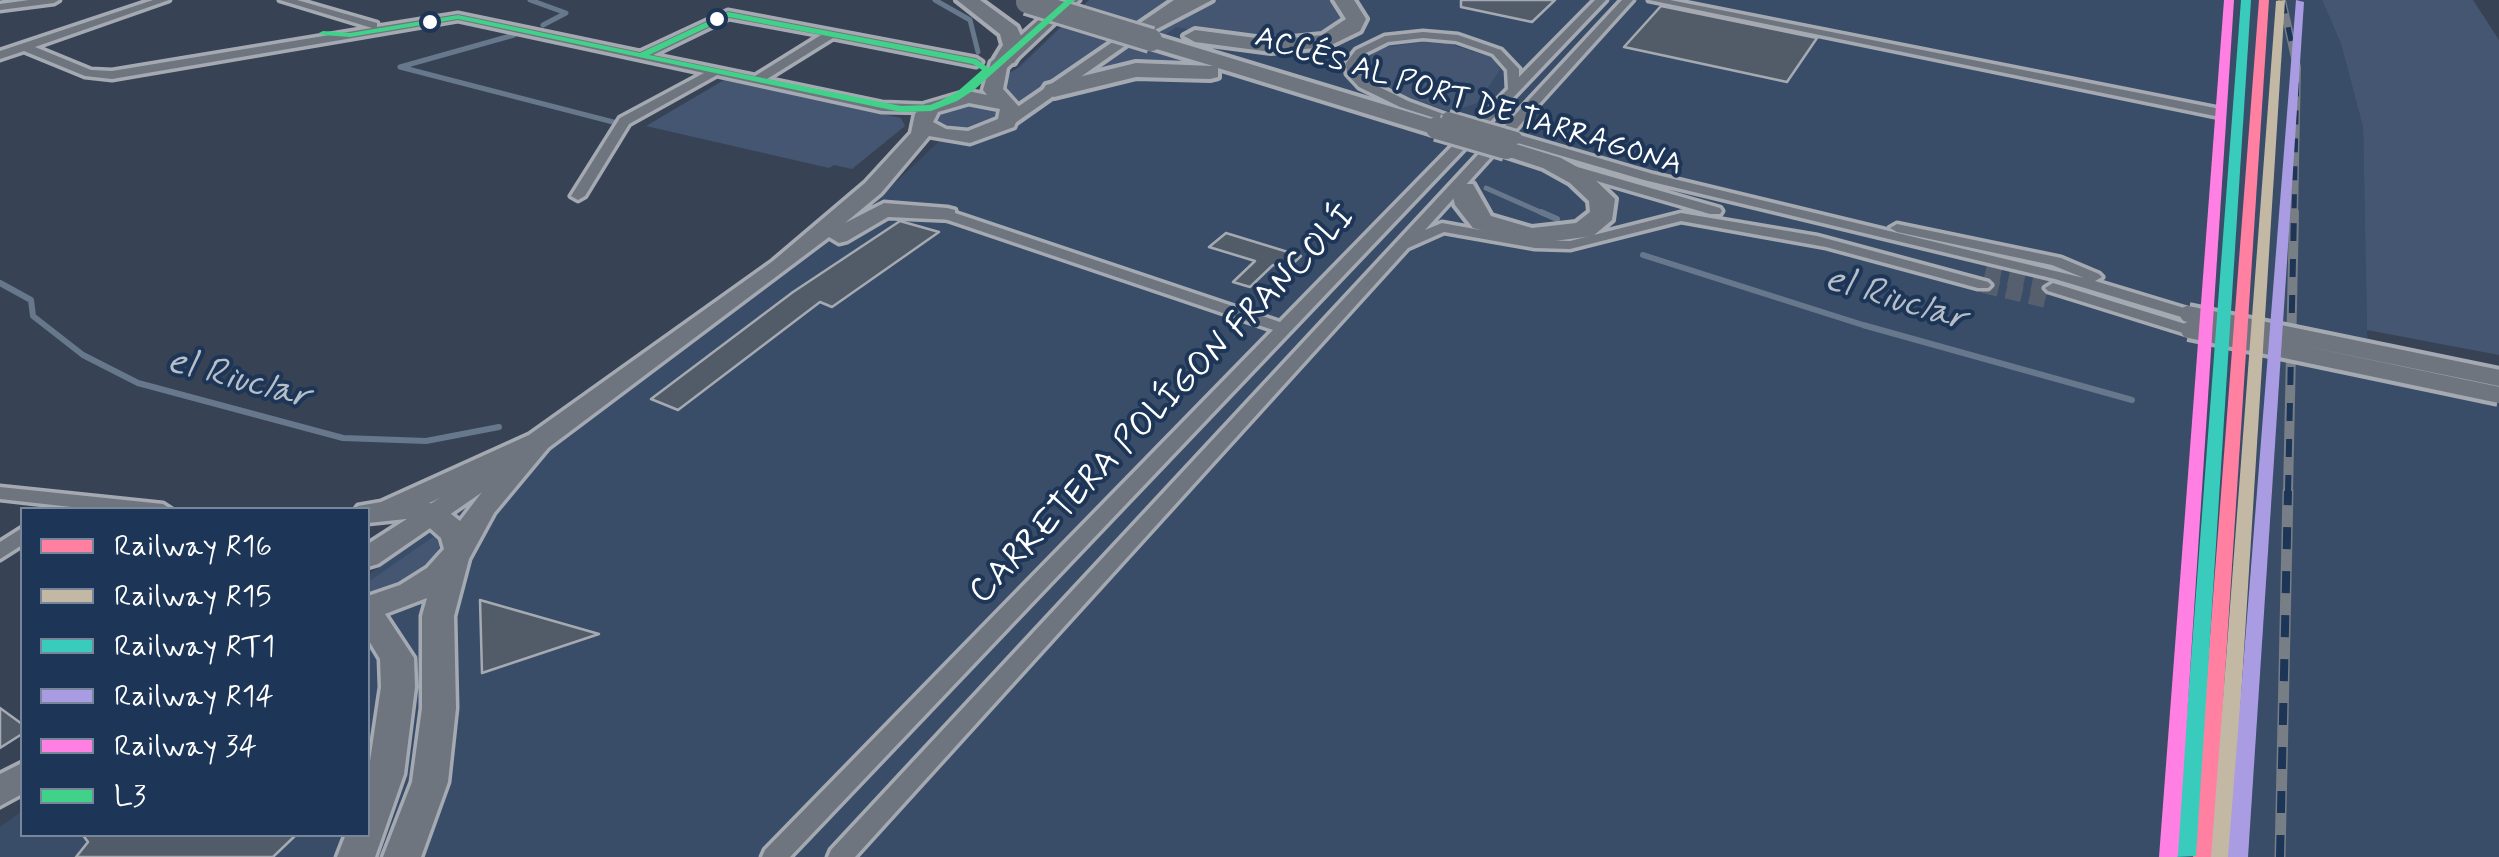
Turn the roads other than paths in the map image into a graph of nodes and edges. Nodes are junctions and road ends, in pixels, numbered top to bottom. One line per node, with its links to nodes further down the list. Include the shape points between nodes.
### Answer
1 (54, 0): 14 (street)
2 (164, 0): 23 (street)
3 (286, 0): 15 (street)
4 (966, 0): 26 (highway, via 1010,30 1014,46)
5 (1062, 0): 20 (highway, ACCÉS AL PORT DE TARRAGONA)
6 (1072, 0): 26 (main road)
7 (1183, 0): 20 (street)
8 (1202, 0): 20 (highway)
9 (1344, 0): 20 (highway, via 1355,10 1353,27 1310,44)
10 (1602, 0): 30 (street, CARRETERA POLÍGON FRANCOLÍ)
11 (1628, 0): 42 (street, CARRETERA POLÍGON FRANCOLÍ)
12 (1654, 0): 36 (street)
13 (1023, 1): 20 (highway, ACCÉS AL PORT DE TARRAGONA, bridge)
14 (0, 7)
15 (316, 10): 17 (street); 18 (street, via 327,24)
16 (404, 24): 17 (street); 21 (street); 25 (street, via 458,16)
17 (373, 25): 18 (street)
18 (323, 32): 21 (street); 22 (street)
19 (832, 34): 25 (street, via 722,14); 27 (street); 29 (street)
20 (1153, 34): 31 (street); 32 (highway, ACCÉS AL PORT DE TARRAGONA); 34 (highway, ACCÉS AL PORT DE TARRAGONA)
21 (350, 35): 22 (street)
22 (296, 44): 23 (street, via 112,76)
23 (24, 47): 24 (street)
24 (0, 55)
25 (641, 56): 28 (street)
26 (1002, 62): 27 (main road); 35 (main road, via 993,90)
27 (978, 71): 33 (main road)
28 (714, 72): 29 (street); 46 (street, via 619,127)
29 (757, 80): 37 (street)
30 (1514, 88): 34 (street, via 1506,60 1473,41 1406,36 1360,52 1353,74); 55 (street, CARRETERA POLÍGON FRANCOLÍ)
31 (1054, 90): 32 (highway, via 1116,73 1168,69); 35 (street)
32 (1322, 93): 38 (highway, ACCÉS AL PORT DE TARRAGONA)
33 (954, 99): 35 (main road, via 981,97); 37 (main road)
34 (1404, 104): 38 (street, ACCÉS AL PORT DE TARRAGONA)
35 (1007, 112): 39 (main road, via 985,134)
36 (2215, 112)
37 (928, 117): 39 (main road); 44 (main road)
38 (1442, 123): 40 (highway, ACCÉS AL PORT DE TARRAGONA, bridge)
39 (955, 137): 41 (main road)
40 (1511, 143): 43 (highway, ACCÉS AL PORT DE TARRAGONA); 54 (street, ACCÉS AL PORT DE TARRAGONA, via 1857,224)
41 (920, 153): 44 (main road); 47 (main road, via 904,186 909,196)
42 (1476, 161): 45 (street); 50 (street, CARRETERA POLÍGON FRANCOLÍ)
43 (1552, 164): 45 (highway, via 1602,199 1603,214 1584,230 1550,237 1508,231 1474,214); 49 (street, ACCÉS AL PORT DE TARRAGONA)
44 (872, 188): 52 (main road)
45 (1464, 189): 48 (street, via 1434,221)
46 (578, 196)
47 (947, 215): 52 (main road, via 884,210); 55 (street)
48 (1436, 228): 49 (street, via 1570,245 1681,217); 50 (street)
49 (1825, 242): 51 (street, ACCÉS AL PORT DE TARRAGONA)
50 (1388, 258): 72 (street, CARRETERA POLÍGON FRANCOLÍ)
51 (1984, 279)
52 (743, 294): 58 (main road)
53 (2052, 294): 54 (street, ACCÉS AL PORT DE TARRAGONA)
54 (2188, 322): 56 (street, ACCÉS AL PORT DE TARRAGONA, bridge); 57 (street, ACCÉS AL PORT DE TARRAGONA, bridge)
55 (1286, 329): 71 (street, CARRETERA POLÍGON FRANCOLÍ)
56 (2499, 378)
57 (2499, 395)
58 (538, 441): 62 (main road); 63 (main road); 66 (main road, via 482,508)
59 (0, 494): 60 (street)
60 (62, 505): 61 (street)
61 (102, 507)
62 (380, 511): 63 (main road)
63 (432, 514): 66 (main road, via 454,533); 67 (main road)
64 (20, 537): 65 (street)
65 (0, 552)
66 (457, 553): 68 (main road); 70 (main road, via 438,616 439,708 430,782)
67 (370, 556)
68 (371, 620): 69 (main road, via 396,658 398,687 386,774)
69 (370, 820)
70 (402, 857)
71 (774, 857)
72 (840, 857)

